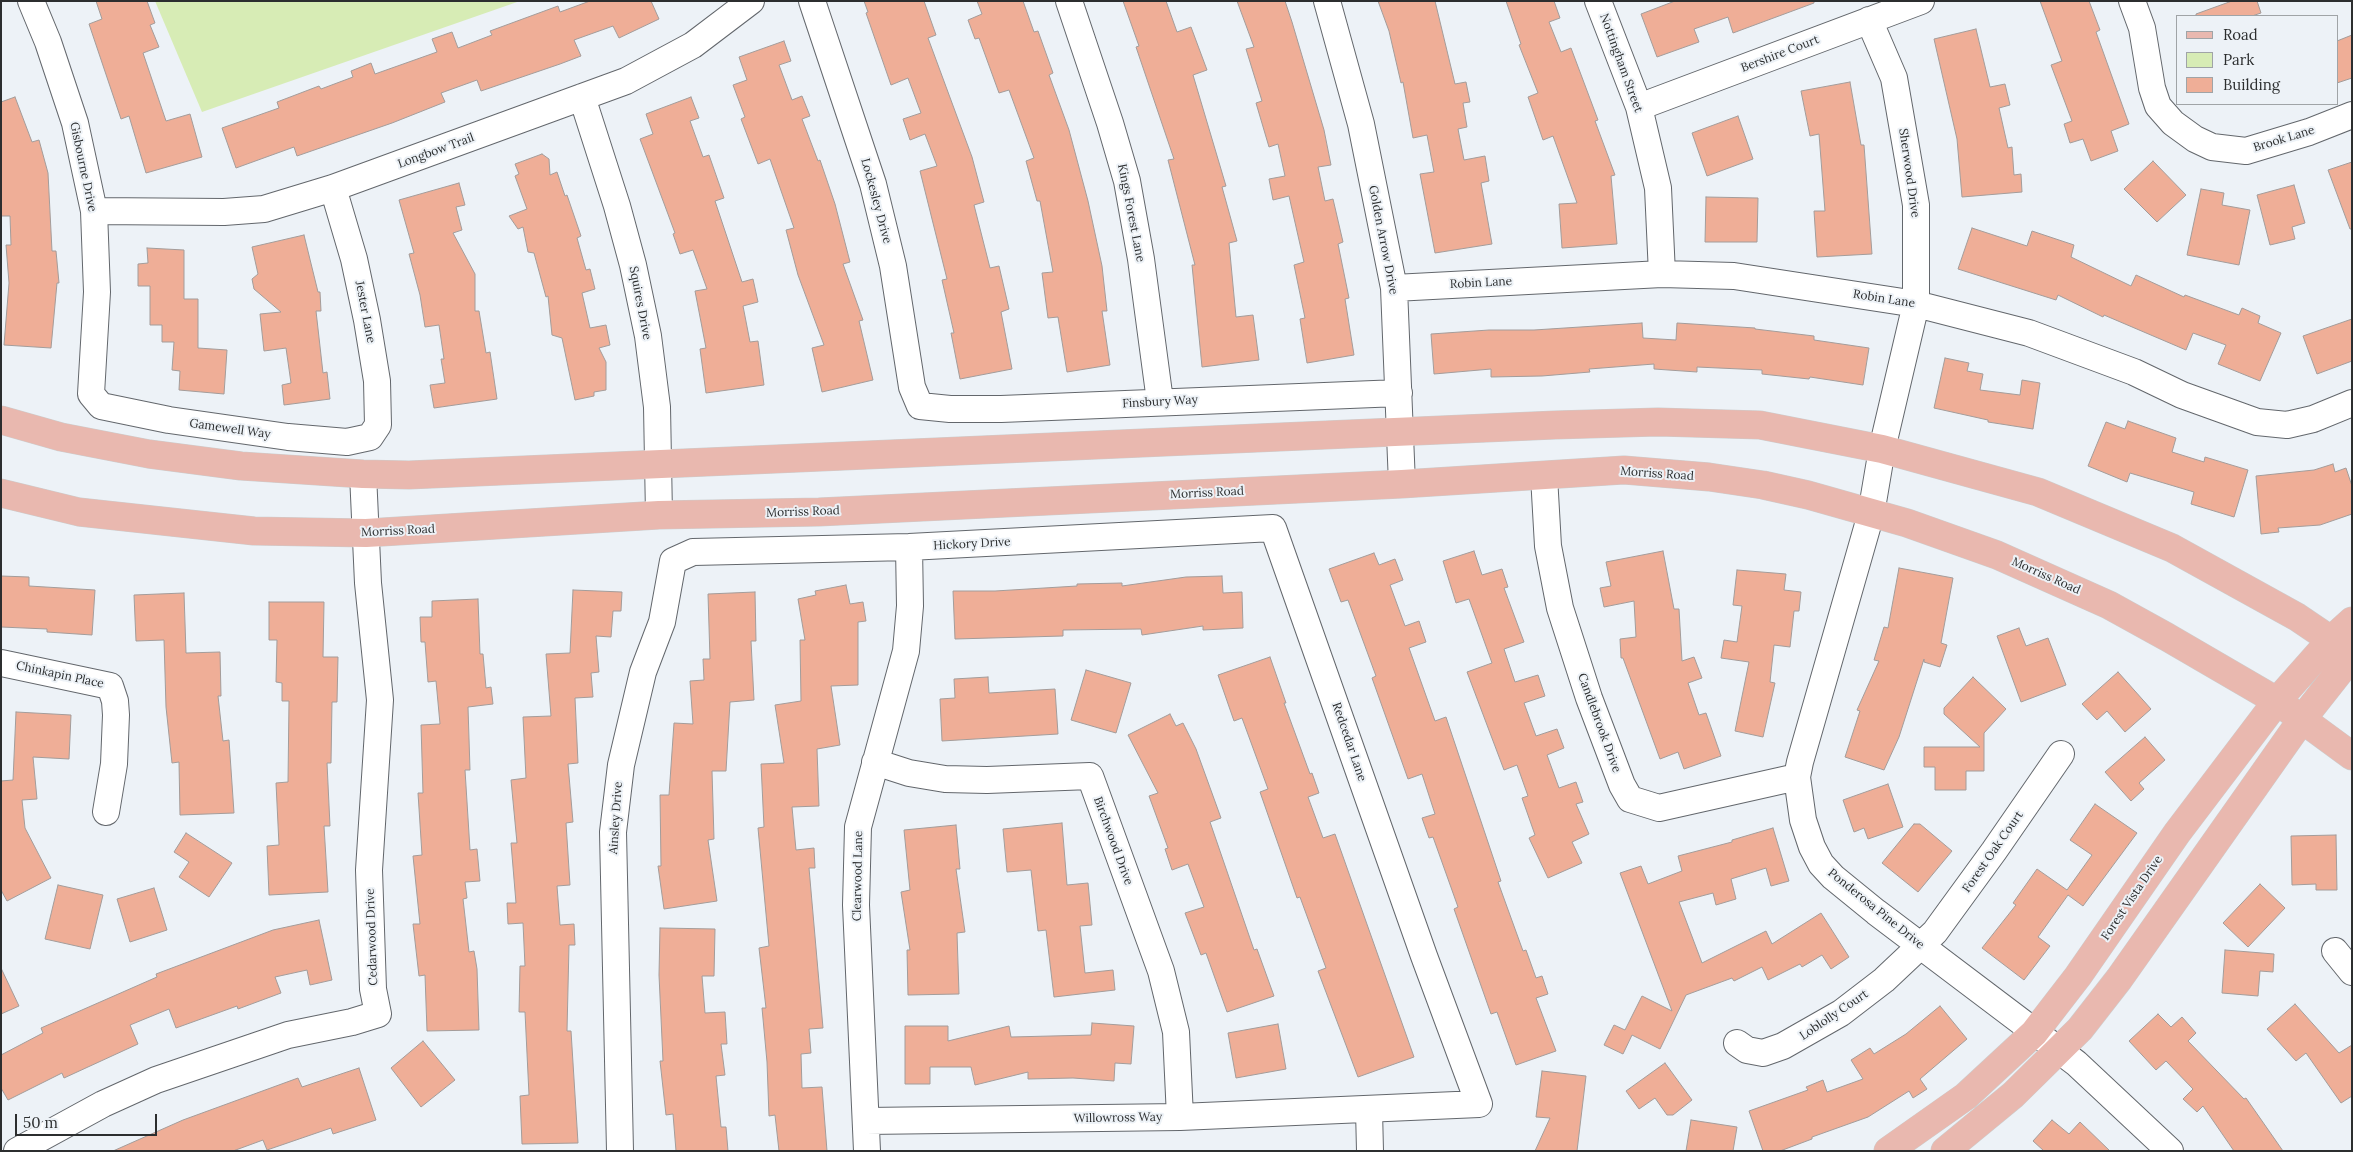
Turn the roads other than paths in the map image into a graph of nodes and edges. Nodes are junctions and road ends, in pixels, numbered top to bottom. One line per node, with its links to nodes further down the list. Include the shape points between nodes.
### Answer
1 (31, 1): 14 (street, Gisbourne Drive, via 75,123)
2 (751, 1): 10 (street, Longbow Trail, via 693,45 662,63)
3 (812, 1): 22 (street, Lockesley Drive, via 873,184 893,266 912,387)
4 (1069, 1): 20 (street, Kings Forest Lane, via 1127,182 1141,258)
5 (1328, 1): 16 (street, Golden Arrow Drive, via 1361,124)
6 (1598, 1): 11 (street, Nottingham Street)
7 (1921, 1): 9 (street, Bershire Court)
8 (2132, 1): 12 (street, Brook Lane, via 2142,28 2158,106 2195,140 2212,147 2246,150 2309,132)
9 (1869, 20): 11 (street, Bershire Court); 17 (street, Sherwood Drive, via 1894,78 1916,206)
10 (582, 97): 13 (street, Longbow Trail); 27 (street, Squires Drive, via 617,206 648,336 657,407)
11 (1639, 107): 15 (street, Nottingham Street, via 1658,188)
12 (2352, 115)
13 (333, 188): 14 (street, Longbow Trail, via 264,209 224,212); 25 (street, Jester Lane, via 354,258 377,382 378,425)
14 (94, 211): 19 (street, Gisbourne Drive, via 97,292 91,388)
15 (1662, 274): 16 (street, Robin Lane); 17 (street, Robin Lane, via 1734,276)
16 (1394, 288): 18 (street, Golden Arrow Drive)
17 (1916, 304): 21 (street, Robin Lane, via 2029,333 2257,422 2287,424 2313,419); 26 (street, Sherwood Drive)
18 (1399, 393): 20 (street, Finsbury Way); 24 (street, Golden Arrow Drive)
19 (94, 399): 25 (street, Gamewell Way, via 112,410 288,437 347,442)
20 (1160, 401): 22 (street, Finsbury Way, via 1001,409)
21 (2352, 403)
22 (920, 406)
23 (1, 420): 28 (main road, via 61,437 149,454 241,466)
24 (1401, 434): 26 (main road, via 1658,422 1751,425); 27 (main road); 30 (street, Golden Arrow Drive)
25 (370, 437)
26 (1882, 449): 32 (street, Ponderosa Pine Drive); 39 (main road, via 2038,492 2172,548 2297,617)
27 (658, 464): 28 (main road); 33 (street, Squires Drive)
28 (363, 474): 35 (street, Cedarwood Drive)
29 (1544, 476): 30 (main road, Morriss Road); 32 (main road, Morriss Road, via 1624,470 1709,477 1808,495); 46 (street, Candlebrook Drive, via 1548,546 1560,608 1589,698 1630,799 1659,808)
30 (1402, 484): 33 (main road, Morriss Road, via 819,512)
31 (1, 493): 35 (main road, Morriss Road, via 89,513 254,531)
32 (1871, 514): 41 (main road, Morriss Road, via 1998,555 2050,578 2122,612); 46 (street, Ponderosa Pine Drive)
33 (659, 515): 35 (main road, Morriss Road)
34 (1273, 528): 36 (street, Hickory Drive); 50 (street, Redcedar Lane)
35 (366, 533): 58 (street, Cedarwood Drive, via 380,700 369,870 373,989 378,1014 288,1035 156,1080 103,1104)
36 (909, 547): 37 (street, Hickory Drive, via 693,552); 45 (street, Clearwood Lane, via 910,606 906,651)
37 (673, 561): 59 (street, Ainsley Drive, via 662,622 643,672 620,765 613,832)
38 (2352, 621): 39 (main road, Forest Vista Drive)
39 (2346, 654): 41 (main road, Forest Vista Drive); 42 (main road, Forest Vista Drive)
40 (1, 663): 47 (street, Chinkapin Place, via 110,686 116,715 114,764)
41 (2277, 701): 42 (main road, Morriss Road); 52 (main road, Forest Vista Drive, via 2176,833 2078,976)
42 (2303, 718): 44 (main road, Morriss Road); 54 (main road, Forest Vista Drive, via 2119,979)
43 (2061, 754): 48 (street, Forest Oak Court, via 1994,852 1935,932)
44 (2352, 756)
45 (874, 762): 56 (street, Birchwood Drive, via 909,774 945,779 1090,776 1161,971 1176,1032); 57 (street, Clearwood Lane, via 858,827 856,905)
46 (1797, 777): 48 (street, Ponderosa Pine Drive, via 1803,820 1821,864)
47 (106, 812)
48 (1920, 946): 52 (street, Ponderosa Pine Drive); 53 (street, Loblolly Court, via 1862,998 1805,1036 1763,1053)
49 (2335, 951): 51 (street)
50 (1424, 956): 55 (street, Willowross Way, via 1480,1104)
51 (2352, 972)
52 (2034, 1033): 54 (street, Ponderosa Pine Drive); 62 (main road, Forest Vista Drive, via 1966,1096)
53 (1736, 1043)
54 (2060, 1050): 63 (main road, Forest Vista Drive, via 2013,1095); 64 (street, Ponderosa Pine Drive)
55 (1369, 1110): 56 (street, Willowross Way); 61 (street)
56 (1180, 1117): 57 (street, Willowross Way)
57 (866, 1121): 60 (street, Clearwood Lane)
58 (17, 1151)
59 (620, 1151)
60 (867, 1151)
61 (1370, 1151)
62 (1888, 1151)
63 (1945, 1151)
64 (2170, 1151)

